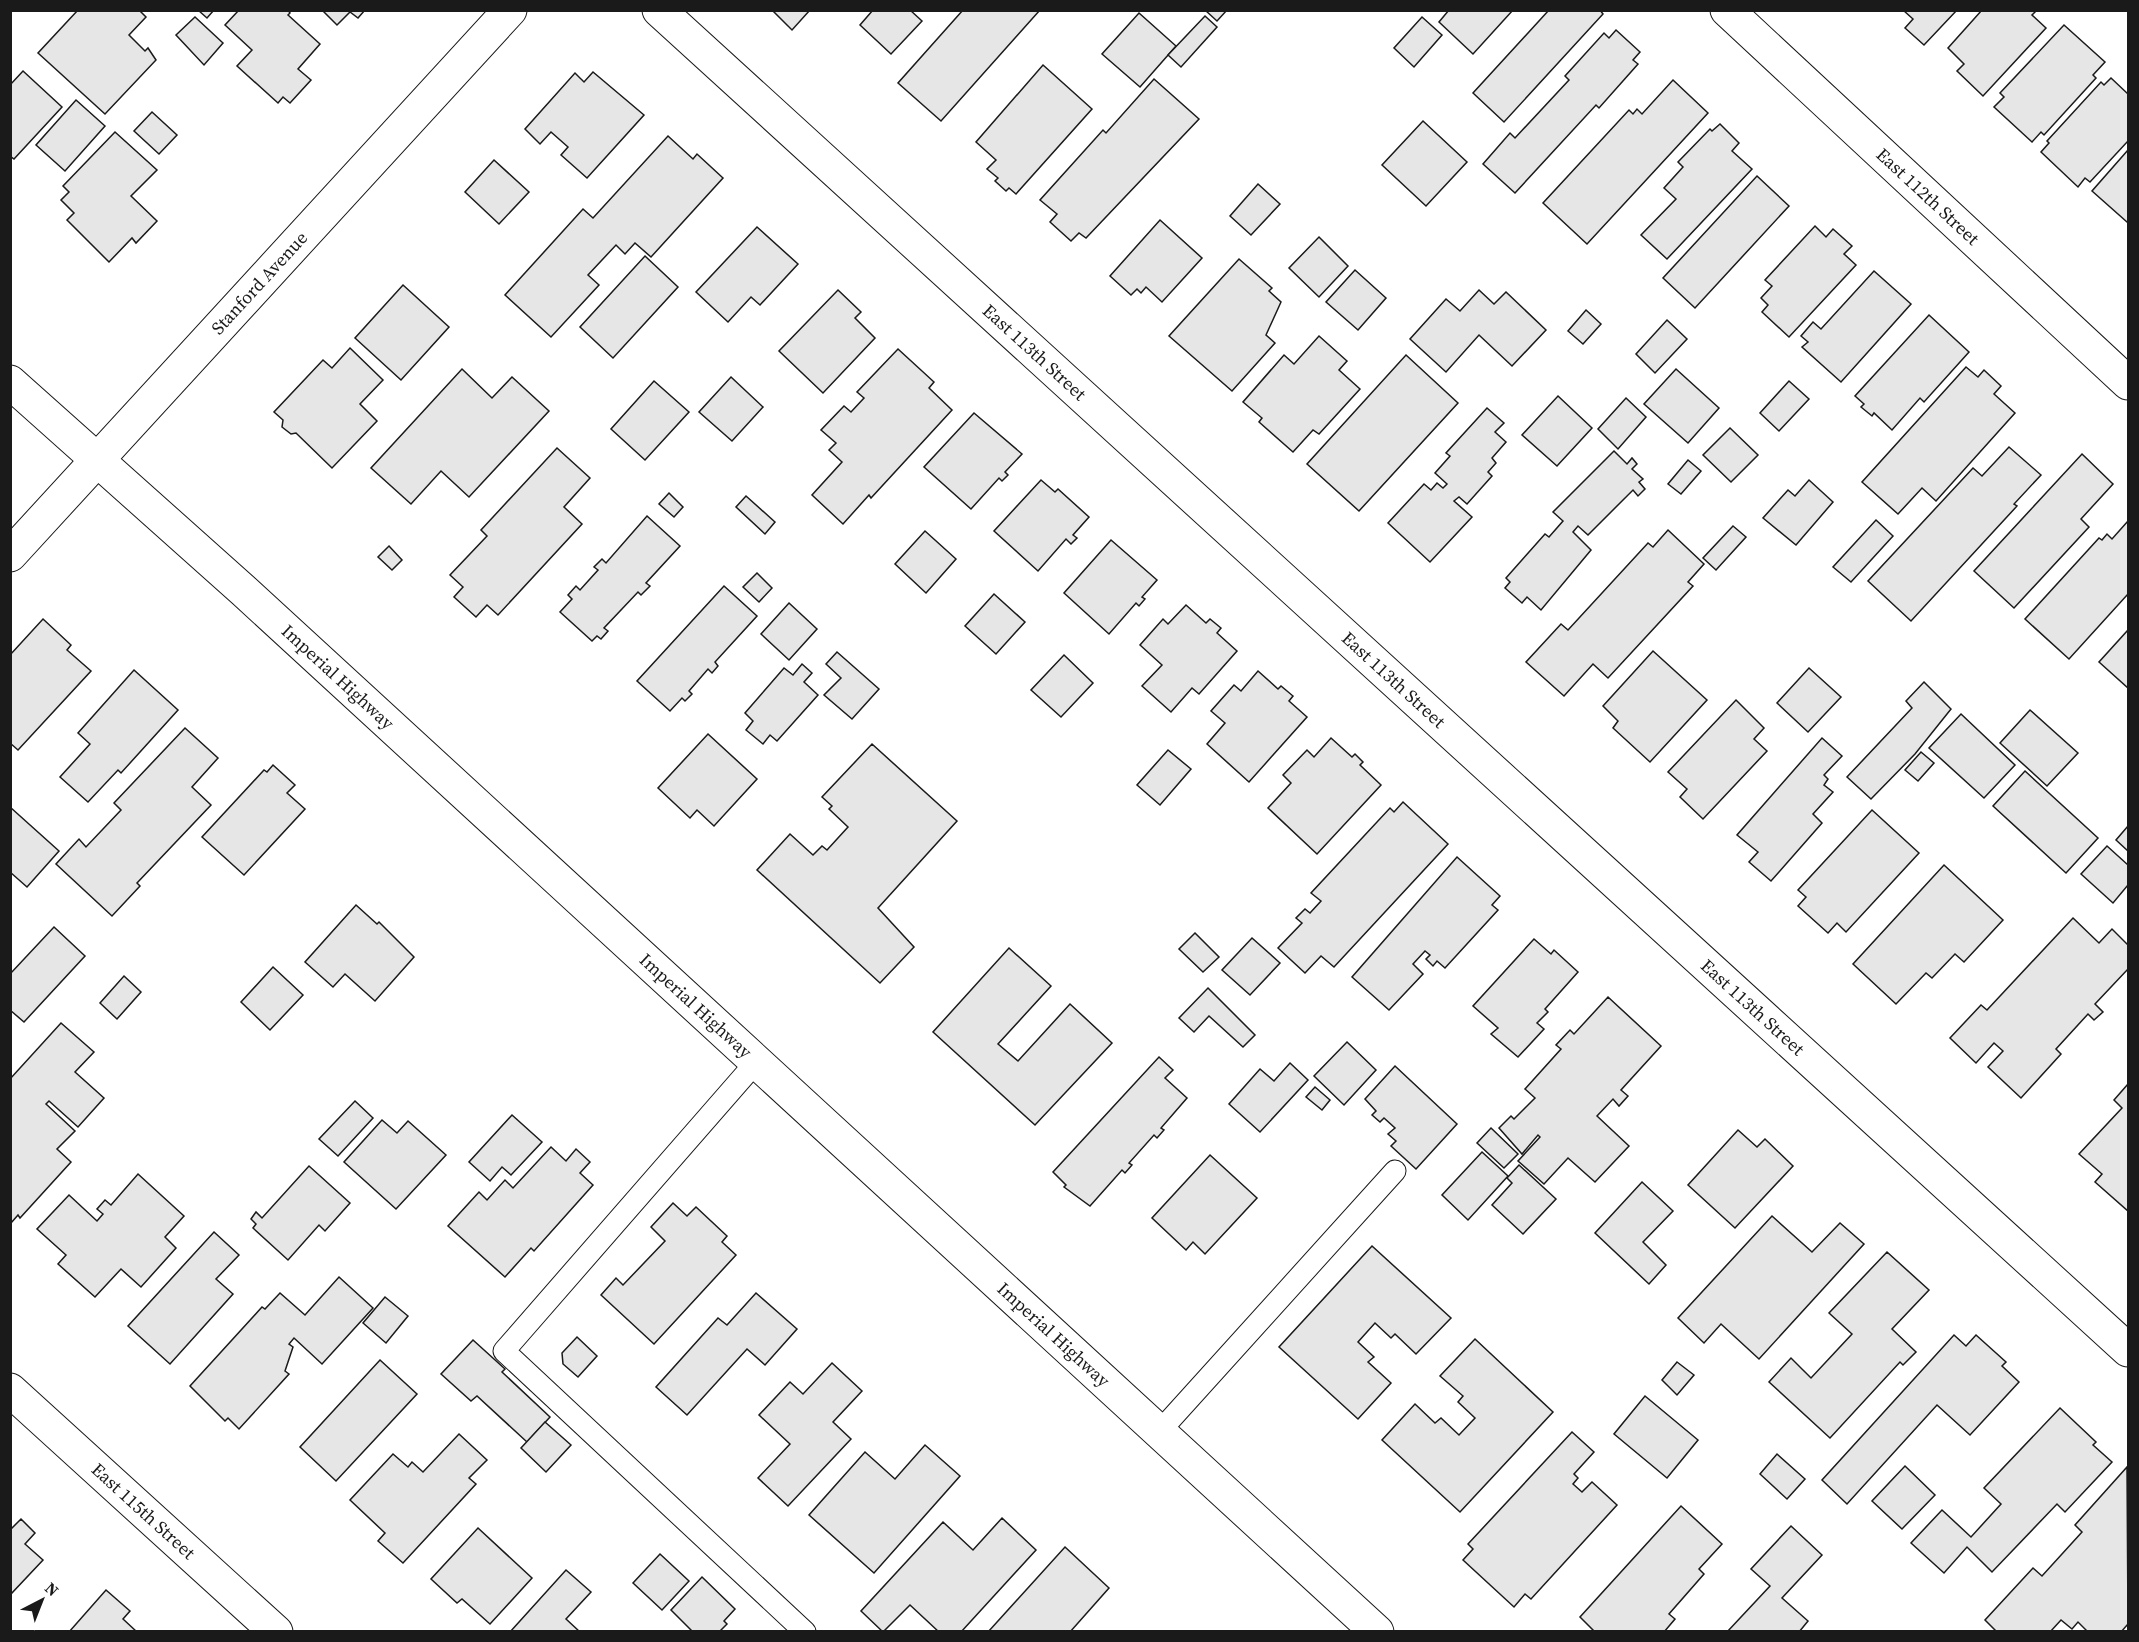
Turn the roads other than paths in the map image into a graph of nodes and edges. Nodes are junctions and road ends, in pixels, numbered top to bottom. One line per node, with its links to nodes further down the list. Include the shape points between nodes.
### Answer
1 (510, 10): 6 (street, Stanford Avenue)
2 (659, 10): 10 (street, East 113th Street)
3 (1726, 10): 5 (street, East 112th Street)
4 (10, 382): 6 (street, Imperial Highway)
5 (2128, 383)
6 (97, 459): 7 (street, Stanford Avenue); 8 (street, Imperial Highway)
7 (10, 555)
8 (757, 1060): 12 (street, Imperial Highway); 14 (lane, via 504,1351)
9 (1395, 1171): 12 (lane)
10 (2128, 1350)
11 (10, 1390): 13 (street, East 115th Street)
12 (1160, 1431): 15 (street, Imperial Highway)
13 (276, 1632)
14 (805, 1632)
15 (1377, 1632)

